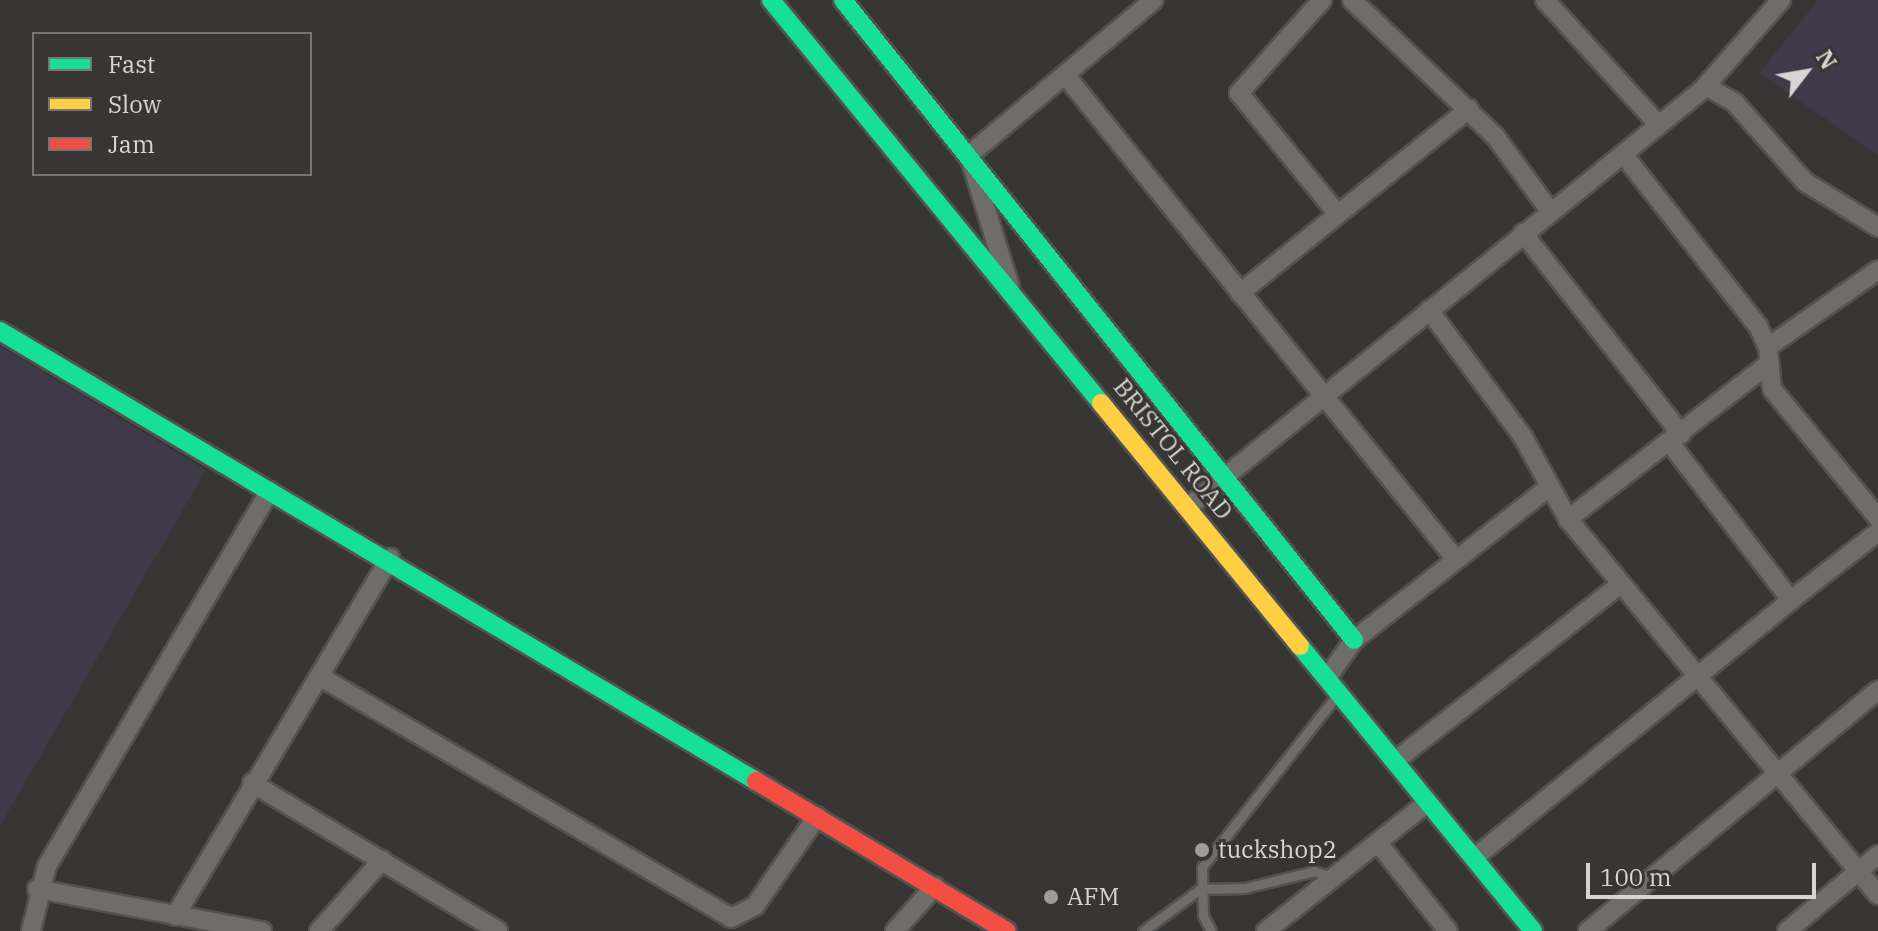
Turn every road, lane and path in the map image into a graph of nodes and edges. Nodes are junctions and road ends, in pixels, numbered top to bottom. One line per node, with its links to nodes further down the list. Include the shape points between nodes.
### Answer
1 (843, 0): 13 (street)
2 (1154, 0): 8 (street)
3 (1322, 0): 15 (street, via 1239,93)
4 (1352, 0): 10 (street)
5 (1781, 0): 9 (street)
6 (1548, 1): 11 (street)
7 (776, 2): 19 (street, BRISTOL ROAD)
8 (1066, 76): 13 (street); 20 (street)
9 (1706, 86): 11 (street); 16 (street, via 1735,103 1805,182)
10 (1469, 109): 14 (street); 15 (street)
11 (1658, 124): 12 (street)
12 (1623, 154): 14 (street); 23 (street)
13 (969, 155): 19 (street); 26 (street)
14 (1550, 211): 17 (street)
15 (1336, 212): 20 (street)
16 (1878, 227)
17 (1523, 233): 21 (street); 25 (street)
18 (1878, 270): 23 (street)
19 (1011, 290): 29 (street, BRISTOL ROAD)
20 (1240, 293): 24 (street)
21 (1429, 310): 24 (street); 27 (street, via 1523,437)
22 (0, 331): 28 (street)
23 (1768, 356): 25 (street); 30 (street, via 1772,389)
24 (1323, 395): 26 (street); 33 (street)
25 (1675, 438): 31 (street); 36 (street)
26 (1227, 473): 29 (street); 37 (street)
27 (1548, 488): 31 (street); 33 (street)
28 (270, 491): 34 (street); 54 (street)
29 (1189, 506): 40 (street, BRISTOL ROAD)
30 (1878, 518)
31 (1568, 519): 35 (street)
32 (1878, 532): 36 (street)
33 (1454, 557): 37 (street)
34 (390, 558): 38 (street); 46 (street)
35 (1621, 584): 39 (street); 42 (street)
36 (1791, 600): 39 (street)
37 (1354, 640): 40 (street)
38 (319, 676): 44 (street); 46 (street, via 731,918 755,906)
39 (1698, 678): 43 (street); 49 (street)
40 (1333, 685): 42 (street, BRISTOL ROAD); 55 (lane, via 1202,867)
41 (1878, 690): 43 (street)
42 (1395, 761): 45 (street, BRISTOL ROAD)
43 (1777, 773): 51 (street); 69 (street)
44 (252, 783): 50 (street); 57 (street)
45 (1428, 802): 47 (street); 49 (street, BRISTOL ROAD)
46 (817, 816): 53 (street)
47 (1378, 843): 52 (street); 67 (street)
48 (1878, 855): 51 (street)
49 (1474, 858): 68 (street, BRISTOL ROAD)
50 (382, 860): 58 (street); 61 (street)
51 (1858, 871): 56 (street); 70 (street)
52 (1334, 878): 55 (lane, via 1314,871 1245,888); 66 (street)
53 (935, 886): 62 (street); 63 (street)
54 (37, 889): 57 (street); 59 (street)
55 (1200, 889): 64 (lane); 65 (lane)
56 (1878, 895)
57 (175, 916): 60 (street)
58 (491, 929)
59 (31, 931)
60 (262, 931)
61 (319, 931)
62 (895, 931)
63 (1007, 931)
64 (1143, 931)
65 (1211, 931)
66 (1266, 931)
67 (1448, 931)
68 (1533, 931)
69 (1588, 931)
70 (1787, 931)

